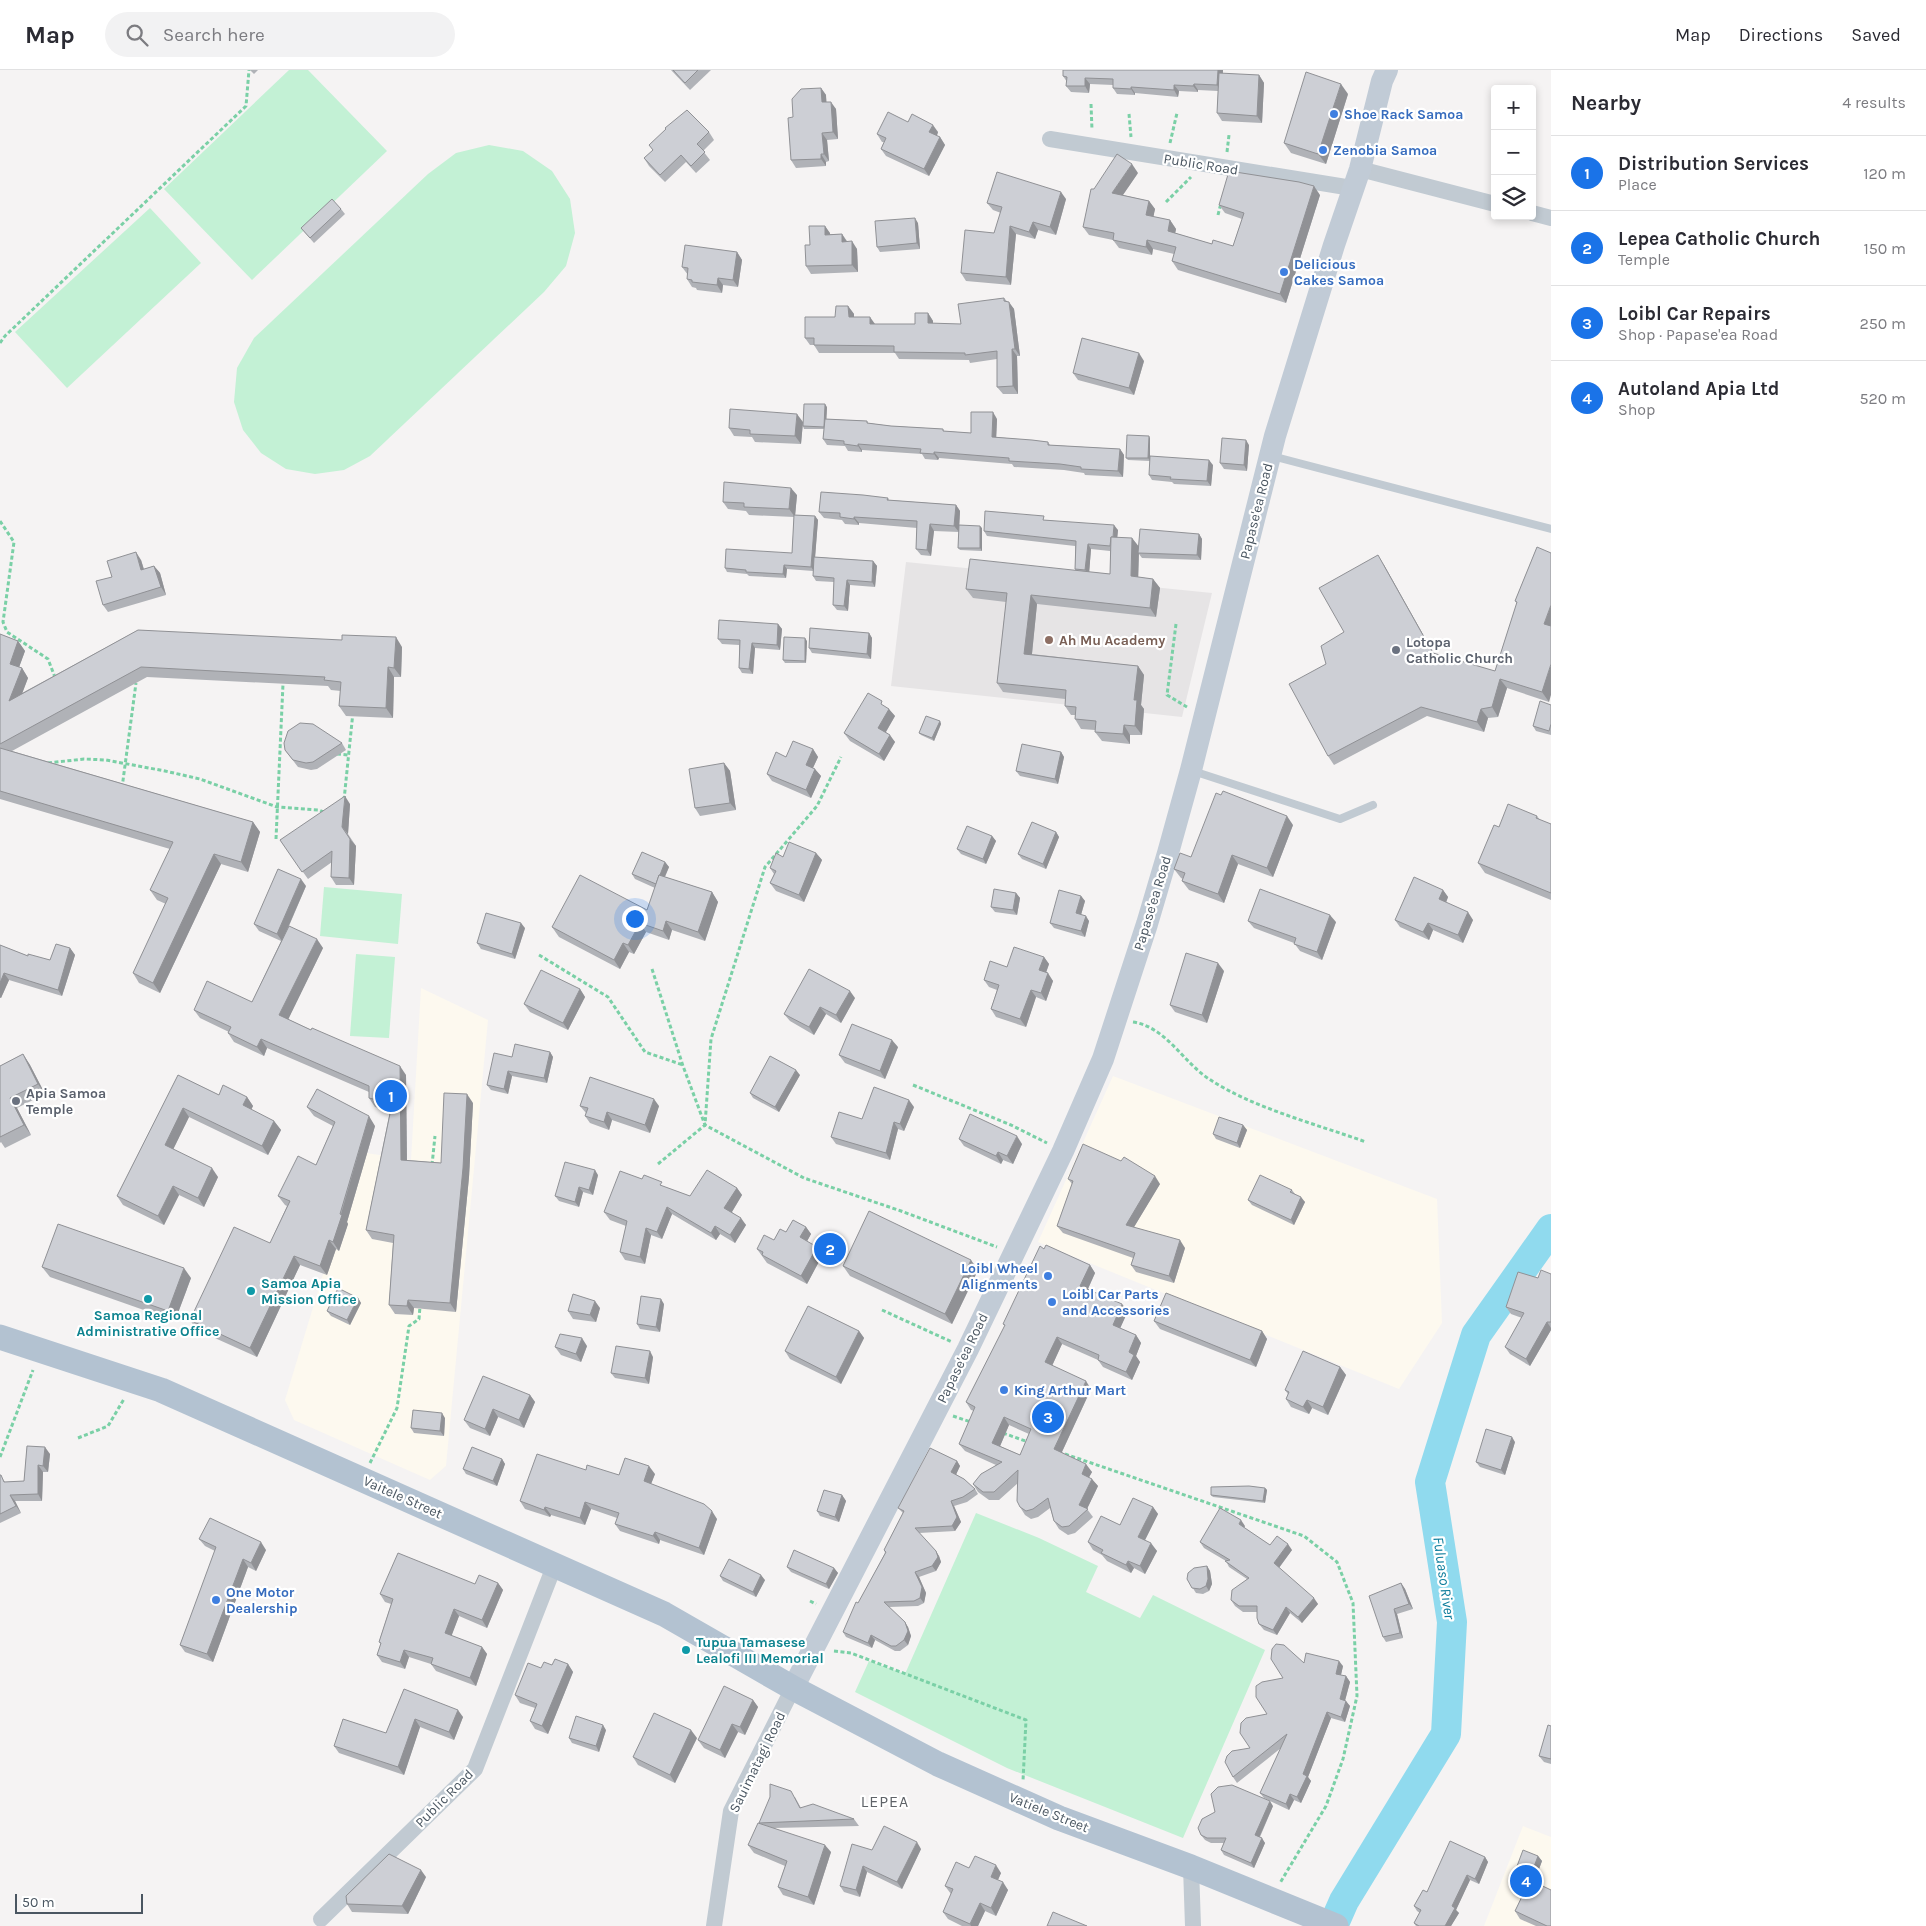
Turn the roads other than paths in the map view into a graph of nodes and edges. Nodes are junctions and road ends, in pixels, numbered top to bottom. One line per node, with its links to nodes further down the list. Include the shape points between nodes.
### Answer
1 (1387, 70): 3 (main road, Papase'ea Road)
2 (1050, 139): 3 (street, Public Road, via 1231,169)
3 (1356, 179): 4 (street, Public Road); 7 (main road, Papase'ea Road)
4 (1491, 203)
5 (1536, 215): 6 (street)
6 (1551, 218)
7 (1270, 456): 8 (lane); 9 (main road, Papase'ea Road)
8 (1551, 529)
9 (1191, 770): 10 (lane, via 1340,819); 13 (main road, Papase'ea Road, via 1147,924 1103,1059 1063,1151 968,1349)
10 (1373, 804)
11 (0, 1337): 12 (main road, Vaitele Street, via 161,1390)
12 (554, 1564): 13 (main road, Vaitele Street, via 664,1614); 15 (street, Public Road, via 475,1769)
13 (793, 1688): 14 (main road, Vatiele Street, via 938,1764 1022,1802); 16 (street, Sauimatagi Road, via 731,1811)
14 (1191, 1867): 17 (street); 18 (main road, Vatiele Street)
15 (321, 1919)
16 (714, 1926)
17 (1193, 1926)
18 (1336, 1926)

